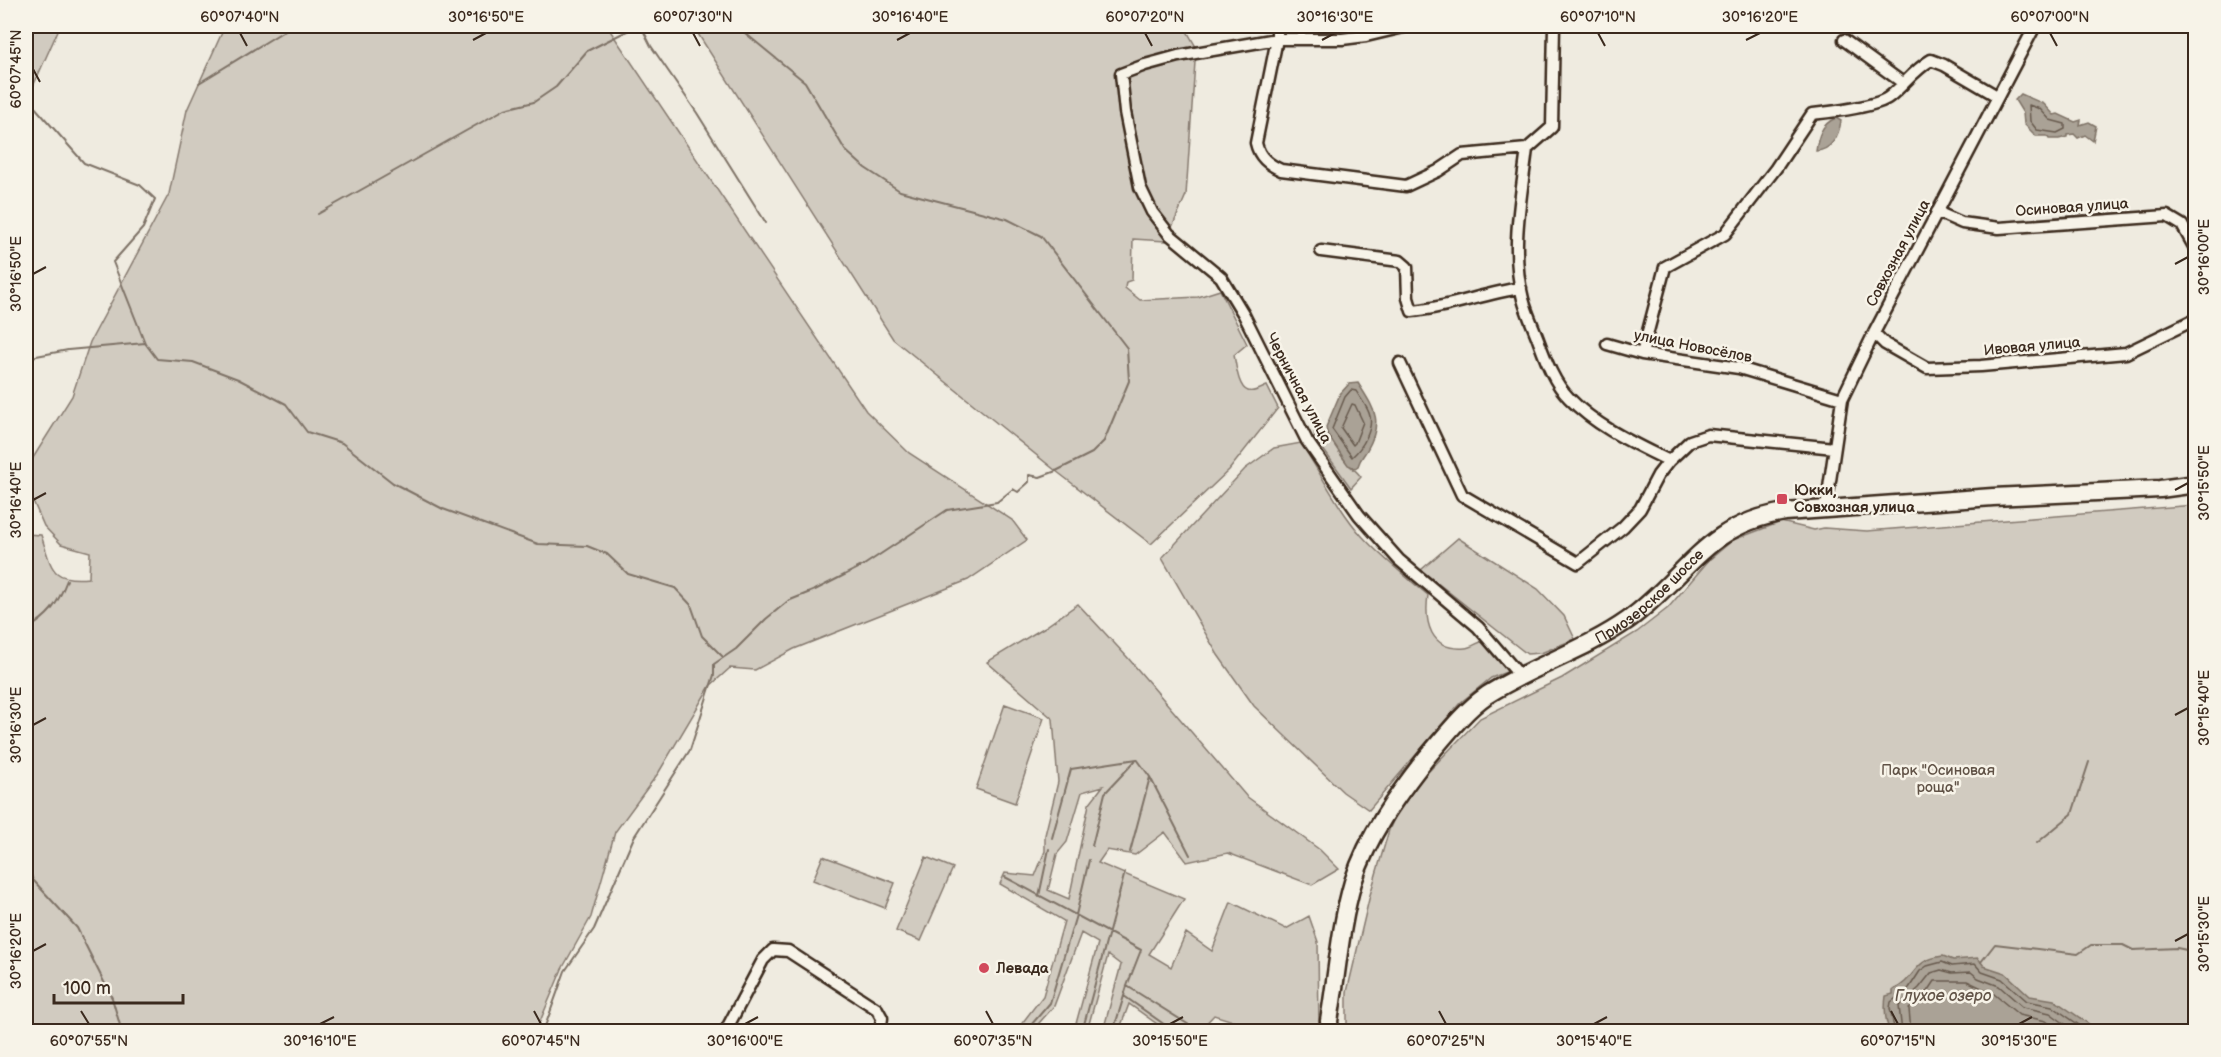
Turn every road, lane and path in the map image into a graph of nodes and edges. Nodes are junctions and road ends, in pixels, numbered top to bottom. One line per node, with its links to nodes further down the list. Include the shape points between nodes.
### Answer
1 (1277, 26): 5 (street)
2 (1408, 26): 5 (street, via 1342,39)
3 (1554, 26): 9 (street, via 1552,127)
4 (2035, 26): 8 (street, Совхозная улица)
5 (1277, 39): 9 (street, via 1256,143 1267,162 1281,170 1406,186 1462,155); 24 (street, Черничная улица, via 1178,56 1122,74 1125,112 1140,187 1169,234 1221,277 1307,441 1359,515 1399,560 1478,627)
6 (1844, 40): 7 (street)
7 (1903, 83): 8 (street, via 1931,60); 17 (street, via 1887,99 1812,114 1725,234 1665,267)
8 (1997, 96): 10 (street, Совхозная улица)
9 (1527, 149): 13 (street, via 1517,224)
10 (1937, 212): 11 (street, Осиновая улица, via 1962,223 1999,228 2167,216 2182,225); 15 (street, Совхозная улица)
11 (2196, 250)
12 (1321, 251): 13 (street, via 1400,261 1407,267 1412,311)
13 (1521, 288): 21 (street, via 1545,358 1566,395 1607,429)
14 (2196, 319): 15 (street, Ивовая улица, via 2126,353 1981,366 1927,368 1885,344)
15 (1874, 333): 19 (street, Совхозная улица)
16 (1607, 344): 17 (street, улица Новосёлов)
17 (1642, 354): 19 (street, улица Новосёлов, via 1739,368)
18 (1400, 363): 21 (street, via 1462,495 1578,563 1623,528 1640,509)
19 (1842, 399): 20 (street, Совхозная улица)
20 (1834, 448): 21 (street, via 1708,435 1690,441); 23 (street, Совхозная улица)
21 (1669, 460)
22 (2196, 484): 23 (main road, Приозерское шоссе)
23 (1826, 508): 24 (main road, Приозерское шоссе, via 1766,515 1736,527 1706,546 1627,621)
24 (1521, 677): 27 (main road, Приозерское шоссе, via 1487,696 1453,727 1385,813 1354,882)
25 (725, 1032): 26 (street, via 763,960 773,950 788,951 876,1009 882,1018)
26 (880, 1032)
27 (1330, 1032)

